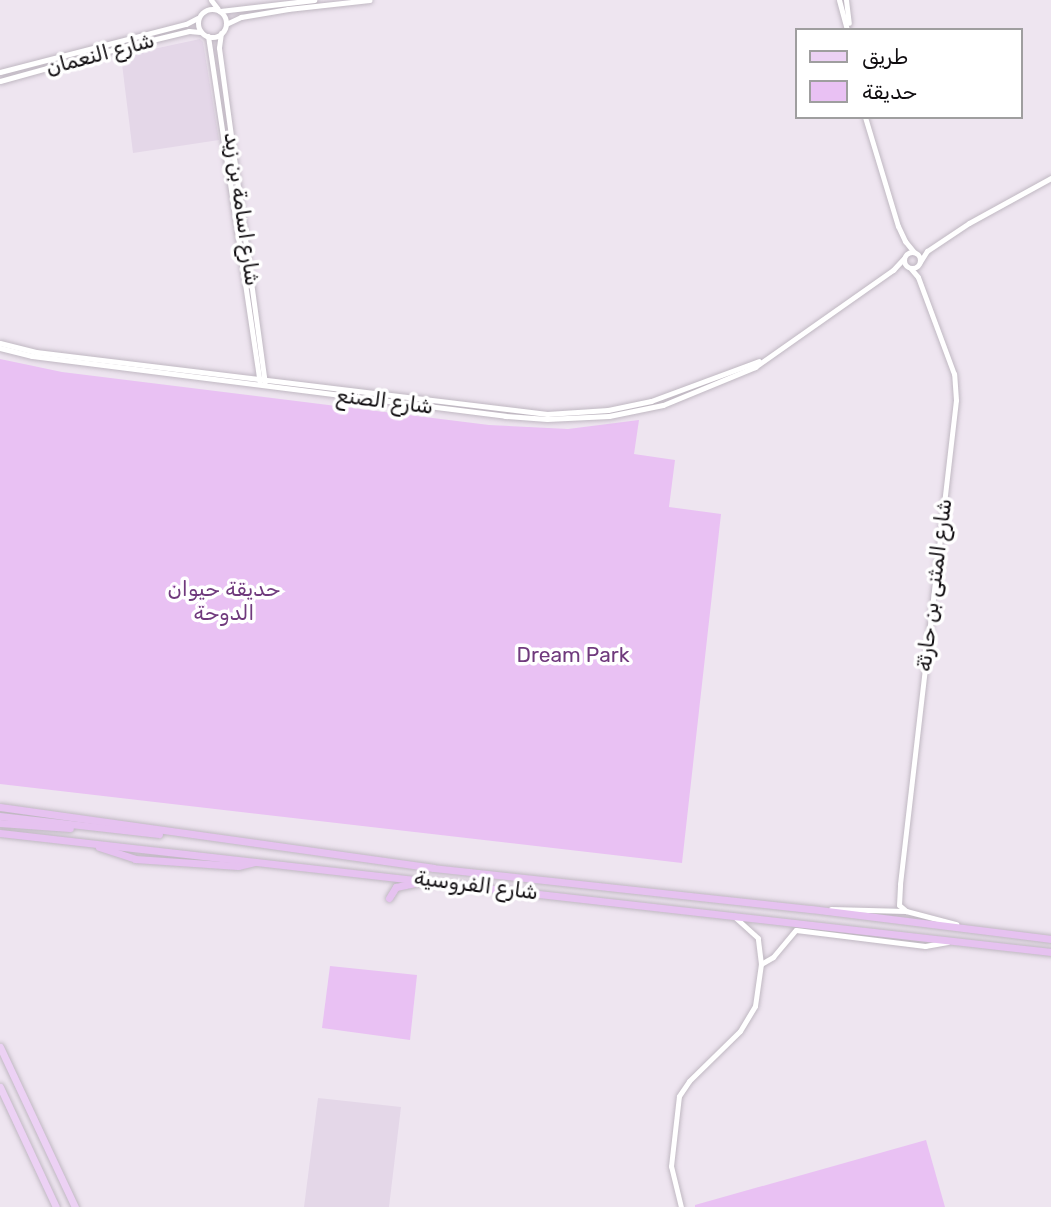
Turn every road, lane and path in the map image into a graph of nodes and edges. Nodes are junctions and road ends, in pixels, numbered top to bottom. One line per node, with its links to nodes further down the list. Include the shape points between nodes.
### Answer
1 (204, 0): 8 (street)
2 (211, 0): 7 (street)
3 (314, 0): 7 (street)
4 (370, 0): 10 (street, via 288,9)
5 (839, 0): 11 (street)
6 (846, 0): 12 (street)
7 (219, 10): 8 (street); 10 (street)
8 (202, 12): 9 (street)
9 (198, 18): 13 (street); 16 (street, شارع النعمان)
10 (226, 24): 14 (street)
11 (847, 28)
12 (848, 28)
13 (200, 32): 15 (street); 17 (street, شارع النعمان, via 123,47)
14 (221, 33): 15 (street); 30 (street, شارع اسامة بن زيد, via 219,48)
15 (208, 36): 30 (street, شارع اسامة بن زيد)
16 (0, 72)
17 (0, 81)
18 (866, 119): 20 (street)
19 (1051, 178): 21 (street)
20 (903, 238): 22 (street); 23 (street, شارع المثنى بن حارثة)
21 (927, 251): 22 (street); 24 (street)
22 (915, 253): 23 (street); 24 (street)
23 (904, 257): 25 (street, شارع المثنى بن حارثة); 26 (street, شارع الصنع)
24 (920, 263): 25 (street); 27 (street, شارع المثنى بن حارثة)
25 (910, 269): 26 (street, شارع الصنع); 27 (street, شارع المثنى بن حارثة)
26 (893, 270): 30 (street, شارع الصنع, via 755,367 702,391 609,416 547,419)
27 (918, 277): 39 (street, شارع المثنى بن حارثة, via 954,374 956,400)
28 (0, 343): 30 (street, شارع الصنع)
29 (0, 348): 30 (street, شارع الصنع, via 32,356)
30 (262, 383)
31 (0, 807): 36 (highway, شارع الفروسية)
32 (0, 816): 34 (highway)
33 (0, 823): 34 (highway)
34 (116, 829): 36 (highway)
35 (0, 833): 37 (highway, شارع الفروسية, via 89,842 135,859 238,866 257,861)
36 (207, 836): 40 (highway, شارع الفروسية, via 433,868)
37 (433, 880): 38 (highway, via 403,885); 43 (highway, شارع الفروسية)
38 (389, 896)
39 (898, 899): 41 (street); 42 (street)
40 (811, 909): 41 (street, شارع الفروسية); 44 (highway, شارع الفروسية)
41 (885, 909): 42 (street, شارع الفروسية)
42 (905, 911): 44 (street, شارع الفروسية)
43 (731, 915): 46 (highway, شارع الفروسية); 48 (street, via 757,936)
44 (996, 933): 45 (highway, شارع الفروسية)
45 (1051, 939)
46 (952, 940): 47 (highway, شارع الفروسية); 48 (street, شارع الفروسية, via 925,946 802,930 791,933 777,954)
47 (1051, 952)
48 (761, 964): 53 (street, via 750,1017 679,1096 671,1166)
49 (0, 1047): 52 (main road)
50 (0, 1087): 51 (main road)
51 (56, 1207)
52 (75, 1207)
53 (681, 1207)

